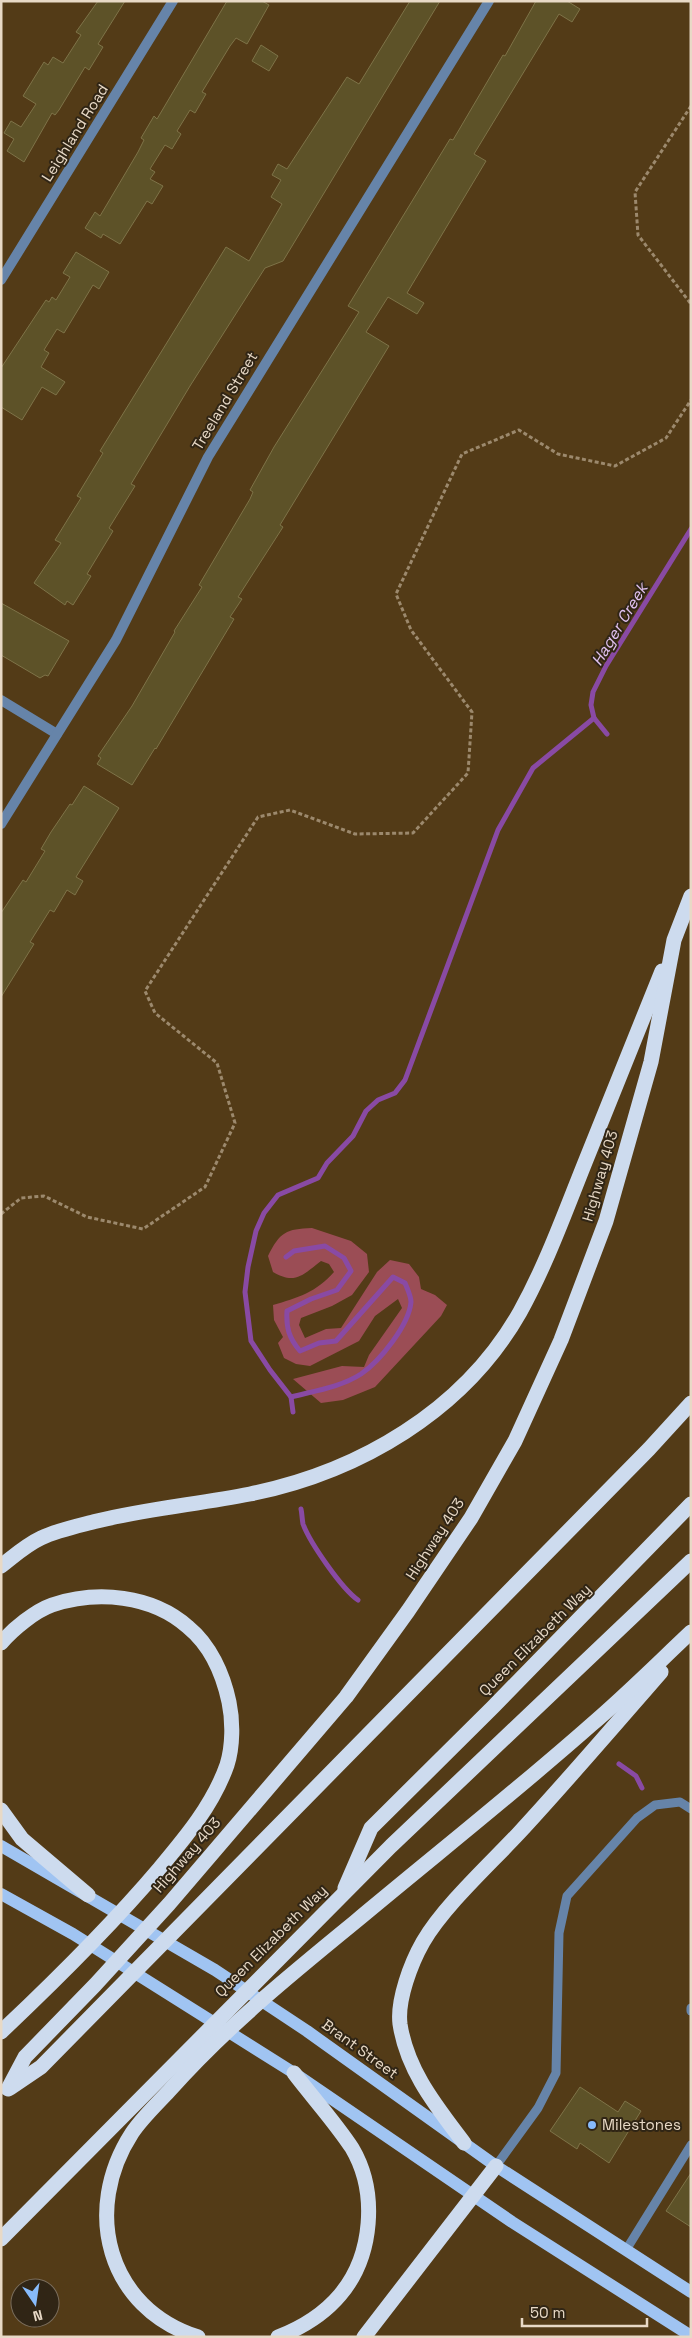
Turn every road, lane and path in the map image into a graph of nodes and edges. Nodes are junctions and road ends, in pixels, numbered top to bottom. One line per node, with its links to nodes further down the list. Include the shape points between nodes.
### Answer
1 (173, 1): 4 (street, Leighland Road)
2 (489, 1): 8 (street, Treeland Street, via 208,457 116,640)
3 (691, 106): 5 (path, via 635,192 638,235)
4 (1, 280)
5 (691, 304)
6 (691, 400): 12 (path, via 666,438 615,466 558,454 519,430 462,454 396,594 411,630 472,712 468,772 413,833 355,834 290,810 258,817 145,991 155,1013 217,1063 235,1123 205,1188 143,1228 86,1217 44,1196 21,1198)
7 (1, 700): 8 (street)
8 (57, 734): 9 (street, Treeland Street)
9 (1, 824)
10 (691, 896): 11 (highway, Highway 403)
11 (674, 940): 16 (highway, via 544,1267 518,1315 466,1384 411,1429 377,1450 334,1470 250,1494 142,1511 61,1530 39,1538); 28 (highway, Highway 403, via 651,1062 606,1221 571,1316 514,1441 461,1533 346,1697 169,1904 25,2057)
12 (1, 1214)
13 (691, 1403): 28 (highway, via 42,2067)
14 (691, 1504): 25 (highway, Queen Elizabeth Way, via 371,1828)
15 (691, 1561): 25 (highway)
16 (1, 1566)
17 (691, 1632): 37 (highway, via 592,1725 287,1978 204,2052 132,2132 112,2173 106,2201 106,2226 116,2266 135,2296 165,2323)
18 (691, 1638): 29 (highway, via 441,1917 410,1969 400,2023 407,2051 424,2090)
19 (1, 1643): 26 (highway, via 14,1628 51,1605 97,1596 144,1603 188,1626 208,1649 224,1681 231,1714 227,1765 201,1816 143,1888 68,1969)
20 (691, 1809): 31 (lane, via 680,1802 655,1805 637,1818 567,1896 559,1933 556,2073 538,2108)
21 (1, 1810): 24 (highway, via 22,1839)
22 (1, 1846): 24 (main road, Brant Street)
23 (1, 1894): 27 (main road, via 73,1934)
24 (88, 1895): 29 (main road, Brant Street, via 223,1975)
25 (341, 1896): 33 (highway, Queen Elizabeth Way)
26 (1, 2032)
27 (294, 2073): 32 (main road); 38 (highway, via 352,2150 369,2200 369,2219 356,2268 340,2295 301,2328)
28 (5, 2093)
29 (464, 2143): 31 (main road, Brant Street)
30 (691, 2144): 34 (lane)
31 (496, 2166): 32 (highway); 34 (main road, Brant Street)
32 (473, 2197): 36 (main road); 39 (highway)
33 (1, 2239)
34 (626, 2250): 35 (main road, Brant Street)
35 (691, 2292)
36 (691, 2336)
37 (198, 2337)
38 (278, 2337)
39 (364, 2337)

